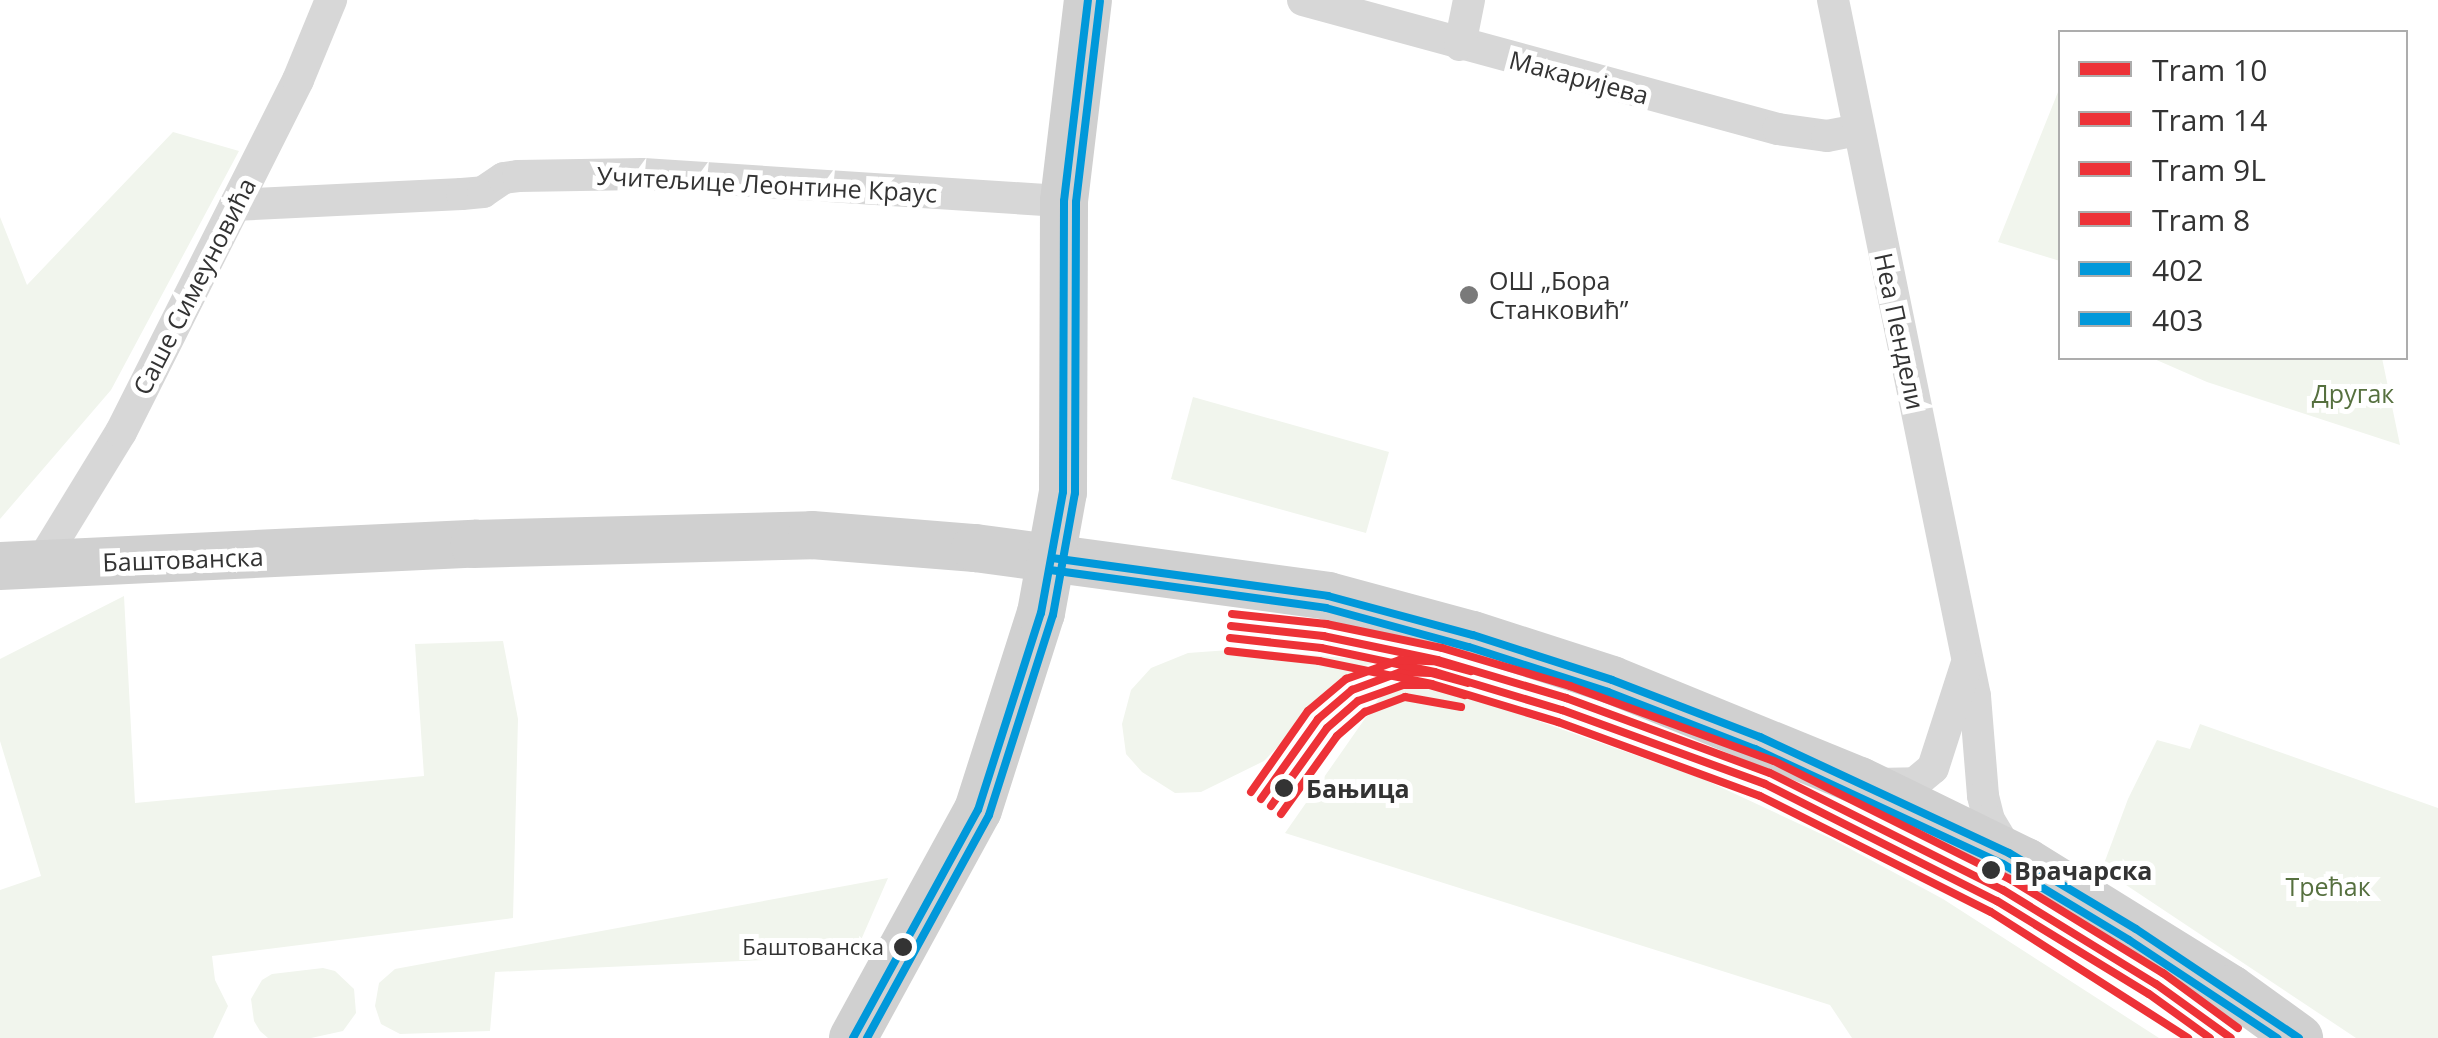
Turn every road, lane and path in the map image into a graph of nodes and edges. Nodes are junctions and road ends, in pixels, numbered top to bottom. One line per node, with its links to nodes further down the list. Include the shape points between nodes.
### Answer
1 (332, 0): 9 (street, Саше Симеуновића)
2 (1088, 0): 8 (street)
3 (1303, 0): 6 (street, Макаријева)
4 (1468, 0): 6 (street)
5 (1834, 0): 7 (street, Неа Пендели)
6 (1460, 45): 7 (street, Макаријева, via 1805,136)
7 (1858, 130): 12 (street, Неа Пендели)
8 (1064, 200): 9 (street, Учитељице Леонтине Краус, via 642,174 518,176 482,192); 10 (street, via 1066,400)
9 (235, 205): 11 (street, Саше Симеуновића, via 121,432)
10 (1052, 558): 11 (street, Баштованска, via 812,535); 13 (street, Баштованска, via 1376,606 1612,680); 15 (street, via 1029,657 978,810)
11 (20, 565)
12 (1966, 662): 13 (street, Неа Пендели, via 1949,726 1926,776 1894,786); 14 (street, Неа Пендели, via 1981,729 1983,796)
13 (1860, 781): 14 (street, Баштованска)
14 (2009, 853): 16 (street, Баштованска, via 2136,928)
15 (853, 1038)
16 (2299, 1038)

